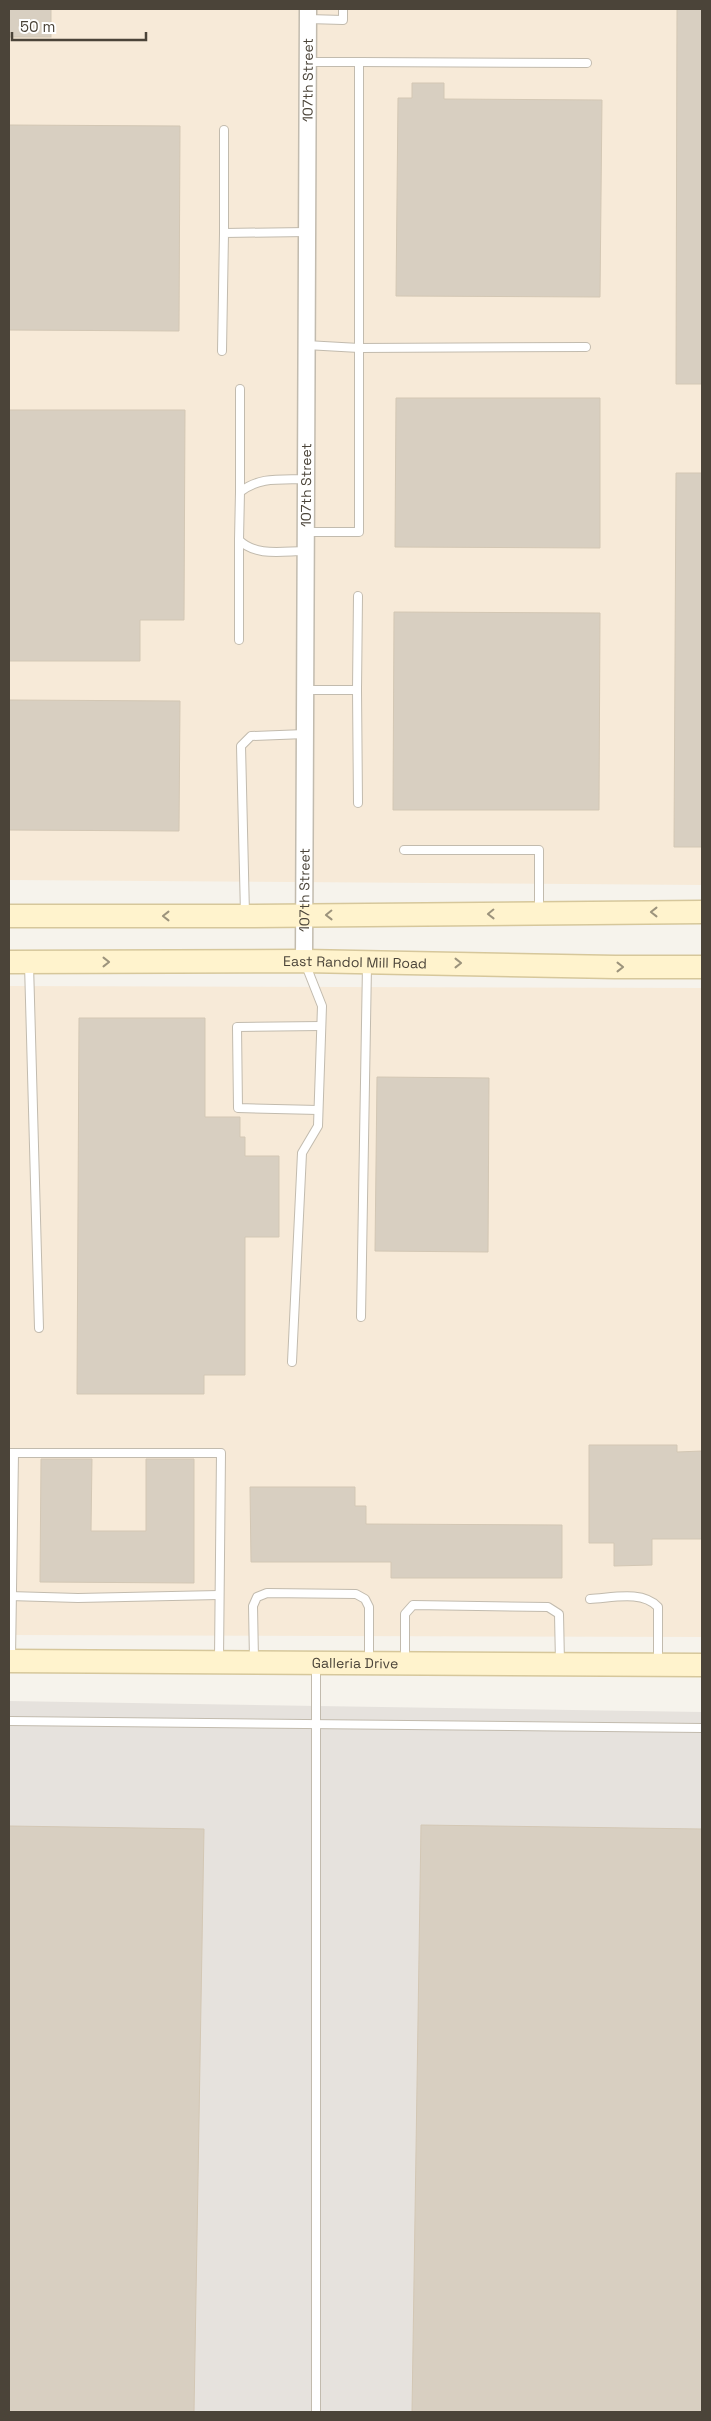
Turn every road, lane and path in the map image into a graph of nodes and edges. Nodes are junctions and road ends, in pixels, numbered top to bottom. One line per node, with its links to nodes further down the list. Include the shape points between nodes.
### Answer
1 (343, 9): 2 (lane, via 343,20)
2 (308, 14): 3 (street, 107th Street)
3 (308, 62): 4 (lane); 7 (street, 107th Street)
4 (359, 62): 5 (lane); 11 (lane)
5 (587, 63)
6 (224, 130): 8 (lane)
7 (307, 232): 8 (lane); 9 (street, 107th Street)
8 (224, 233): 12 (lane)
9 (306, 345): 11 (lane); 14 (street, 107th Street)
10 (586, 347): 11 (lane)
11 (359, 348): 16 (lane, via 359,532)
12 (222, 351)
13 (240, 389): 15 (lane)
14 (306, 479): 15 (lane, via 262,480 251,483); 16 (street, 107th Street)
15 (240, 492): 17 (lane)
16 (306, 532): 18 (street, 107th Street)
17 (239, 540): 18 (lane, via 258,552); 20 (lane)
18 (306, 552): 21 (street, 107th Street)
19 (358, 596): 22 (lane)
20 (239, 640)
21 (305, 690): 22 (lane); 23 (street, 107th Street)
22 (357, 690): 24 (lane)
23 (305, 734): 29 (lane, via 251,736 242,746); 30 (street, 107th Street)
24 (358, 804)
25 (404, 850): 27 (lane, via 539,850)
26 (702, 912): 27 (main road, one-way to 27)
27 (539, 913): 30 (main road, one-way to 30)
28 (9, 916): 29 (main road, one-way to 28)
29 (245, 916): 30 (main road)
30 (304, 916): 31 (street, 107th Street)
31 (304, 961): 32 (main road, East Randol Mill Road, one-way to 31); 33 (main road, East Randol Mill Road); 35 (lane, via 322,1006)
32 (19, 962): 38 (lane)
33 (367, 963): 34 (main road, East Randol Mill Road, one-way to 34); 37 (lane)
34 (702, 966)
35 (321, 1026): 36 (lane); 36 (lane, via 237,1027 238,1108)
36 (318, 1110): 39 (lane, via 318,1126 302,1153)
37 (361, 1317)
38 (39, 1328)
39 (292, 1362)
40 (11, 1453): 41 (lane, via 221,1453); 42 (lane)
41 (219, 1595): 42 (lane); 45 (lane)
42 (10, 1596): 44 (lane)
43 (590, 1599): 51 (lane, via 637,1596 651,1600 658,1607)
44 (10, 1661): 45 (main road, Galleria Drive)
45 (219, 1662): 46 (main road, Galleria Drive)
46 (254, 1662): 47 (main road, Galleria Drive); 48 (lane, via 253,1606 257,1596 267,1593 356,1594 365,1599 369,1607)
47 (316, 1662): 48 (main road, Galleria Drive); 54 (lane)
48 (369, 1663): 49 (main road, Galleria Drive)
49 (405, 1663): 50 (main road, Galleria Drive); 50 (lane, via 405,1614 413,1604 548,1607 559,1614)
50 (560, 1664): 51 (main road, Galleria Drive)
51 (658, 1665): 52 (main road, Galleria Drive)
52 (702, 1665)
53 (9, 1721): 54 (lane)
54 (316, 1724): 55 (lane); 56 (lane)
55 (702, 1728)
56 (316, 2412)

